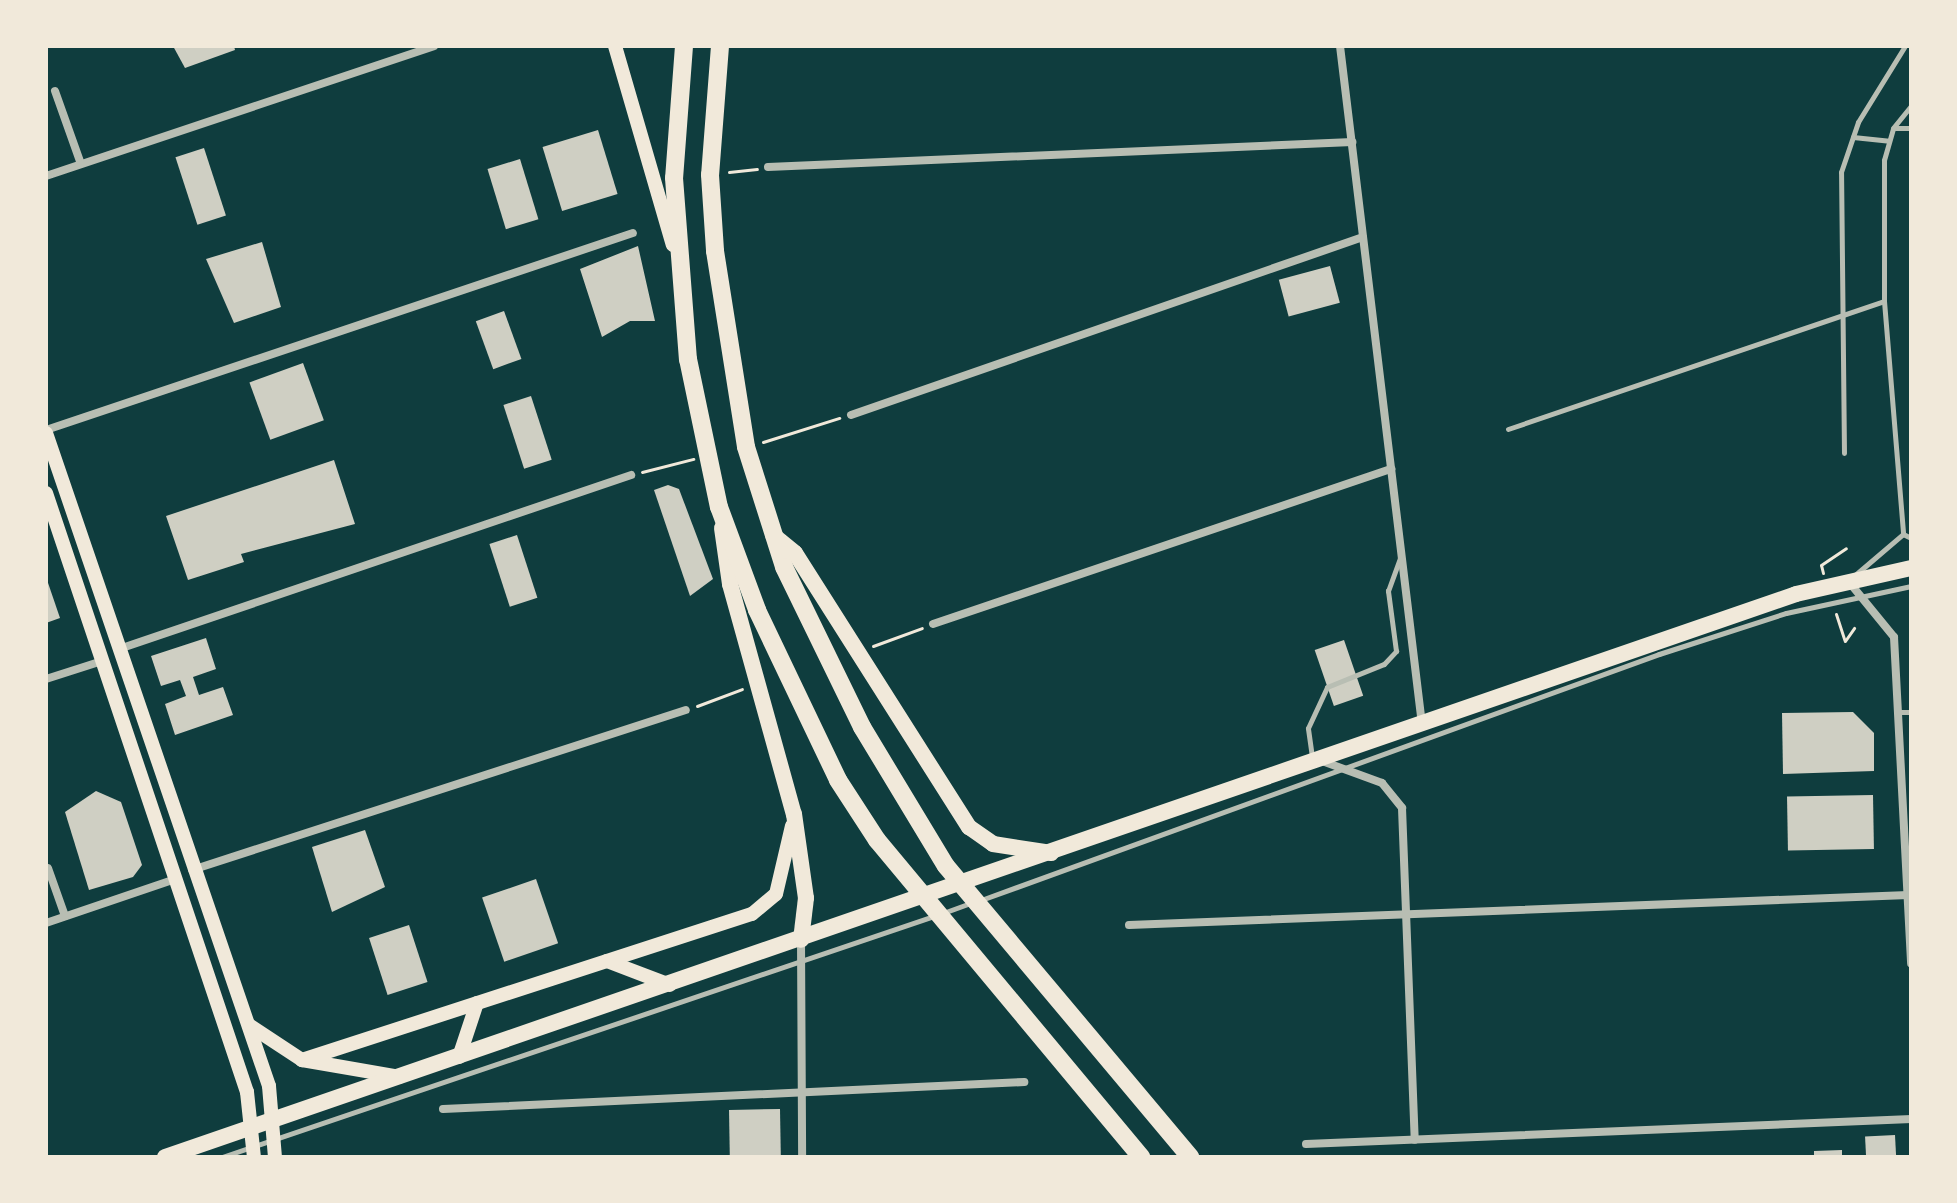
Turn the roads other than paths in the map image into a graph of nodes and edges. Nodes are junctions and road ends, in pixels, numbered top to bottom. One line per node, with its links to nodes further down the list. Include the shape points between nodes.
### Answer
1 (434, 46): 14 (street)
2 (615, 46): 19 (main road)
3 (684, 46): 19 (highway, via 674,178)
4 (720, 46): 31 (highway, via 710,175 746,447)
5 (1340, 46): 13 (street)
6 (1905, 46): 11 (lane)
7 (55, 91): 14 (street)
8 (1911, 106): 9 (lane)
9 (1893, 128): 10 (lane); 12 (lane)
10 (1911, 128)
11 (1853, 137): 12 (lane); 21 (lane, via 1841,172)
12 (1889, 141): 20 (lane)
13 (1352, 142): 15 (street); 18 (street)
14 (81, 164): 16 (street)
15 (768, 167)
16 (46, 176)
17 (633, 233): 24 (street)
18 (1363, 237): 22 (street); 26 (street)
19 (679, 272): 29 (highway, via 706,456)
20 (1884, 301): 21 (lane); 30 (lane)
21 (1842, 316): 23 (lane); 25 (lane)
22 (851, 415)
23 (1508, 429)
24 (46, 431): 38 (main road)
25 (1844, 453)
26 (1391, 469): 33 (street); 37 (street)
27 (631, 475): 38 (street)
28 (46, 493): 39 (main road)
29 (719, 507): 47 (main road, via 755,684); 82 (highway, via 785,677 861,816 982,975)
30 (1903, 534): 32 (lane); 36 (lane)
31 (773, 535): 48 (main road, via 795,553 854,653 981,840); 83 (highway, via 862,727 918,826)
32 (1911, 538)
33 (1401, 554): 44 (street); 45 (lane, via 1388,591 1396,651 1384,664 1327,687 1308,728)
34 (1911, 568): 36 (main road)
35 (1911, 586): 36 (lane)
36 (1852, 588): 42 (street, via 1894,637); 44 (main road); 46 (lane)
37 (933, 624)
38 (119, 649): 50 (main road)
39 (102, 661): 40 (street); 51 (main road)
40 (46, 679)
41 (686, 710): 50 (street)
42 (1899, 712): 43 (lane); 52 (street)
43 (1911, 712)
44 (1422, 726): 45 (main road)
45 (1318, 763): 46 (street); 48 (main road)
46 (1345, 769): 53 (street, via 1398,796); 61 (lane)
47 (794, 814): 58 (main road, via 806,898); 59 (main road, via 787,864 769,904)
48 (1056, 853): 58 (main road)
49 (48, 868): 54 (street)
50 (192, 870): 64 (main road)
51 (175, 879): 54 (street); 73 (main road)
52 (1908, 895): 53 (street); 55 (street)
53 (1407, 915): 57 (street); 75 (street)
54 (65, 916): 56 (street)
55 (1910, 916): 60 (street)
56 (46, 923)
57 (1129, 925)
58 (801, 940): 61 (street); 62 (main road)
59 (607, 961): 62 (main road); 63 (main road)
60 (1911, 964)
61 (797, 965): 69 (street); 74 (lane)
62 (670, 985): 65 (main road)
63 (477, 1003): 65 (main road); 66 (main road)
64 (248, 1025): 66 (main road); 71 (main road)
65 (459, 1057): 67 (main road)
66 (302, 1060): 67 (main road)
67 (401, 1077): 71 (main road)
68 (1024, 1082): 69 (street)
69 (800, 1092): 70 (street); 81 (street)
70 (443, 1109)
71 (276, 1119): 73 (main road); 74 (main road)
72 (1911, 1119): 75 (street)
73 (252, 1127): 77 (main road); 78 (main road)
74 (276, 1139): 77 (lane); 80 (main road)
75 (1415, 1140): 76 (street)
76 (1306, 1144)
77 (253, 1152): 79 (lane)
78 (165, 1157)
79 (222, 1157)
80 (275, 1157)
81 (802, 1157)
82 (1141, 1157)
83 (1190, 1157)

